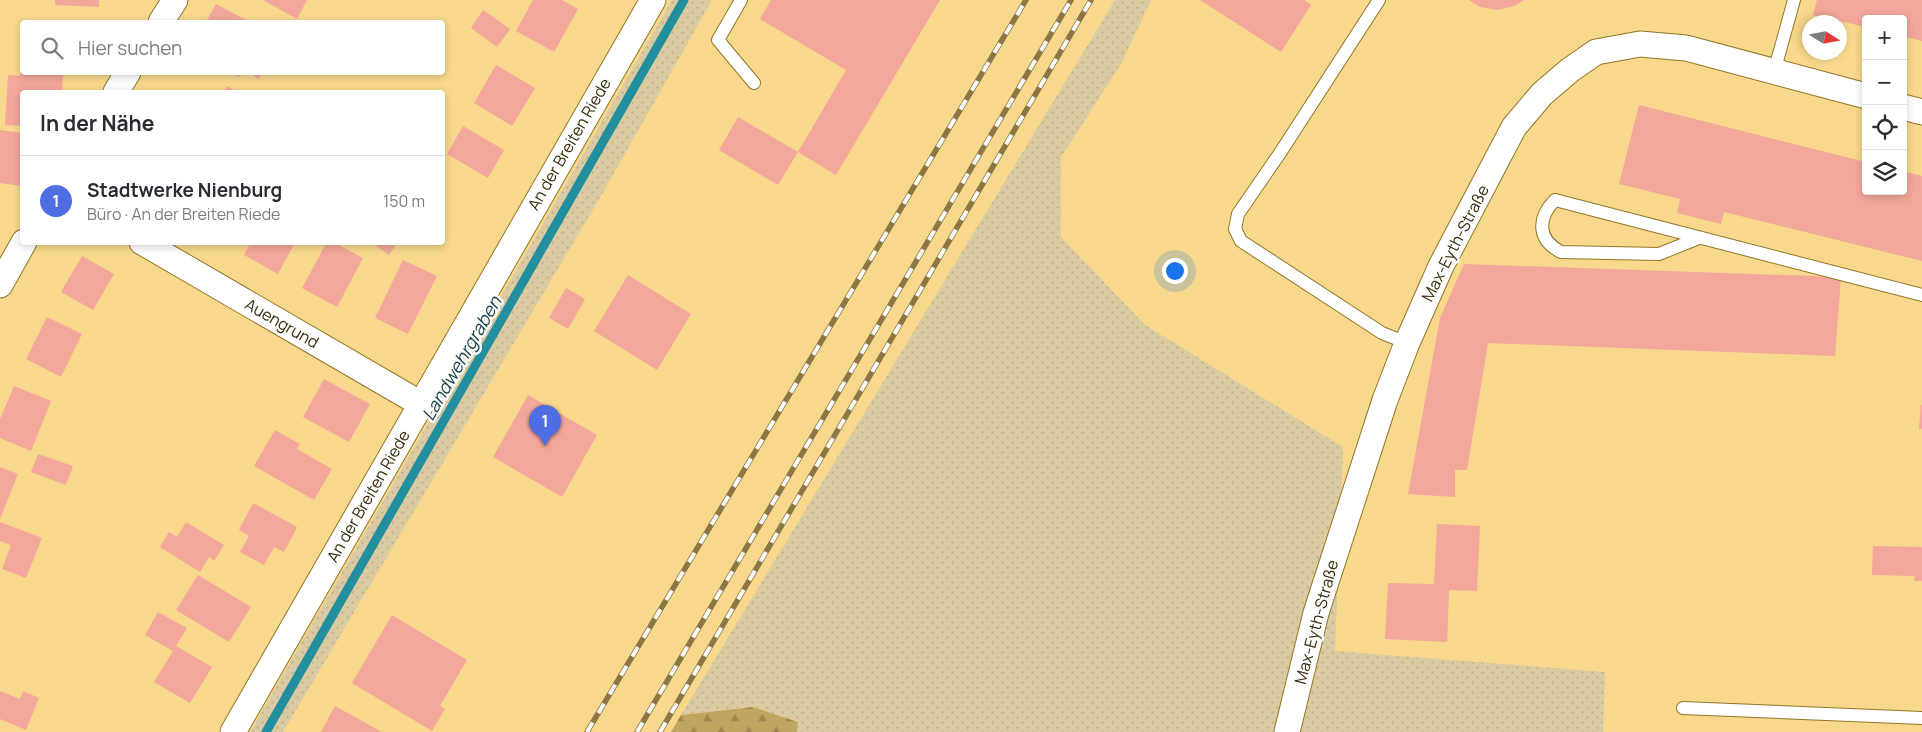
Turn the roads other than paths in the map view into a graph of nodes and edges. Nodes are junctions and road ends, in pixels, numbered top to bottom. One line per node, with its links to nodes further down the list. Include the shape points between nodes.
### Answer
1 (175, 0): 6 (street)
2 (653, 0): 20 (street, An der Breiten Riede)
3 (741, 0): 9 (lane, via 718,40)
4 (1379, 0): 19 (lane, via 1238,214 1235,229 1240,242 1382,333)
5 (1794, 0): 7 (lane)
6 (162, 20)
7 (1774, 72): 11 (street, Max-Eyth-Straße); 19 (street, Max-Eyth-Straße, via 1686,48 1640,44 1596,52 1570,70 1542,94 1514,127 1441,266)
8 (126, 75): 10 (street)
9 (754, 83)
10 (117, 90)
11 (1862, 95)
12 (1907, 108): 13 (street)
13 (1922, 112)
14 (1700, 238): 14 (lane, via 1555,200 1545,210 1542,225 1552,248 1561,252 1659,254); 18 (lane)
15 (22, 245): 17 (street)
16 (147, 245): 20 (street, Auengrund)
17 (0, 285)
18 (1922, 295)
19 (1407, 343): 24 (street, Max-Eyth-Straße, via 1385,400 1316,613)
20 (421, 404): 23 (street, An der Breiten Riede)
21 (1683, 708): 22 (lane)
22 (1922, 718)
23 (234, 732)
24 (1287, 732)

